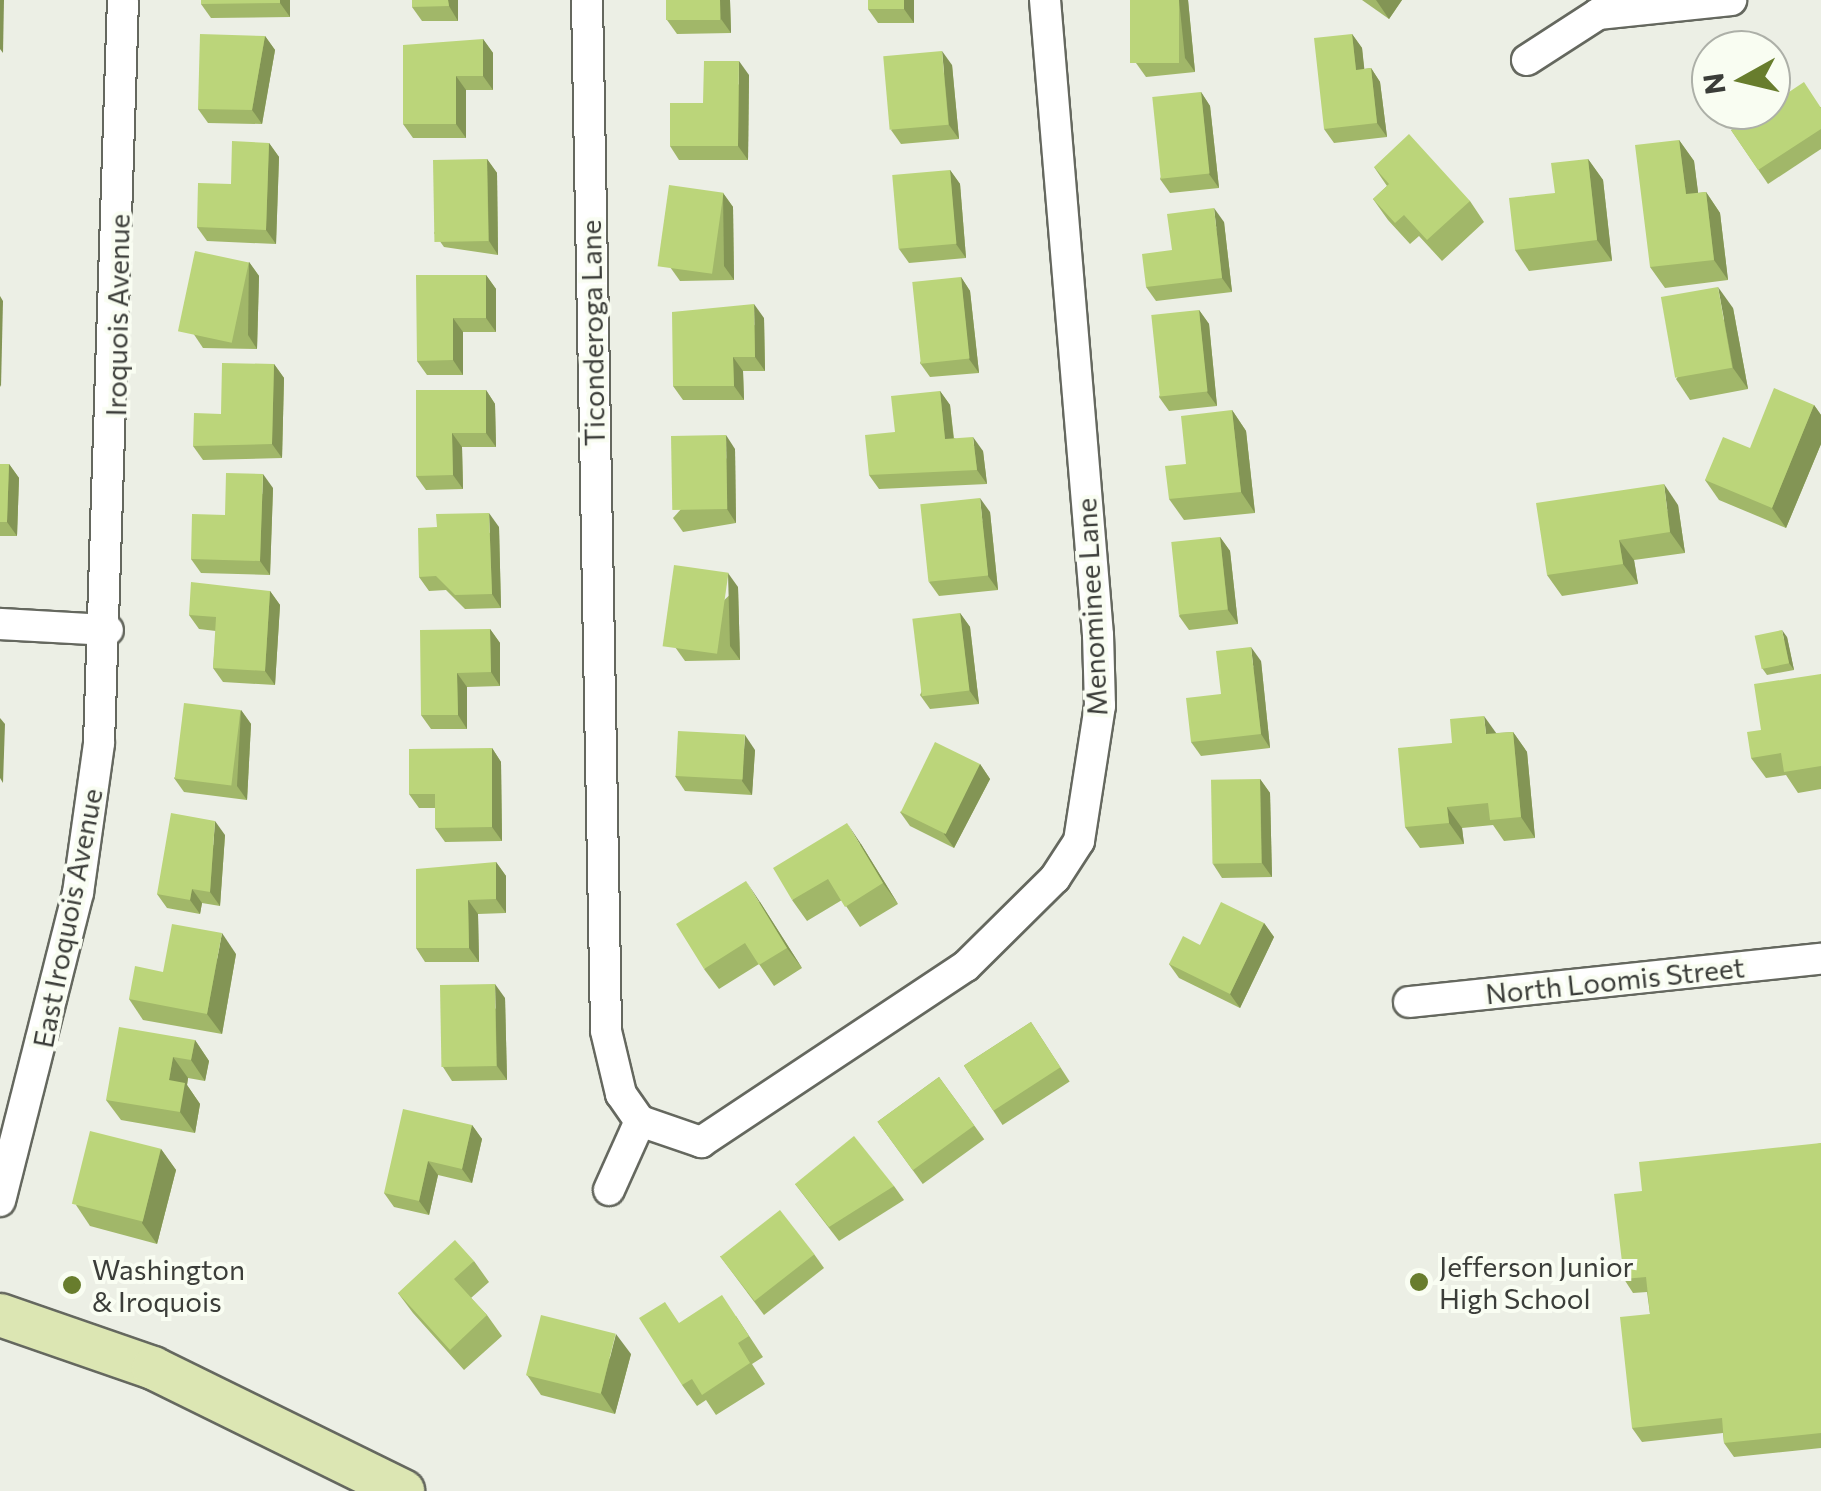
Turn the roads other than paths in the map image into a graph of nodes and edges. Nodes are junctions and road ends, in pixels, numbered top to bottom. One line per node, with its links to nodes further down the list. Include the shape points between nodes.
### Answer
1 (123, 0): 7 (street, Iroquois Avenue)
2 (587, 0): 10 (street, Ticonderoga Lane, via 606,1031 621,1094)
3 (1045, 0): 10 (street, Menominee Lane, via 1098,635 1100,706 1079,841 1055,878 966,966 767,1101 700,1142)
4 (1732, 0): 5 (street, via 1580,20)
5 (1528, 60)
6 (0, 624): 7 (street)
7 (108, 630): 12 (street, East Iroquois Avenue, via 78,893)
8 (1821, 958): 9 (street, North Loomis Street)
9 (1409, 1002)
10 (640, 1121): 11 (street)
11 (609, 1190)
12 (0, 1201)
13 (0, 1315): 14 (main road, via 153,1368)
14 (403, 1491)

